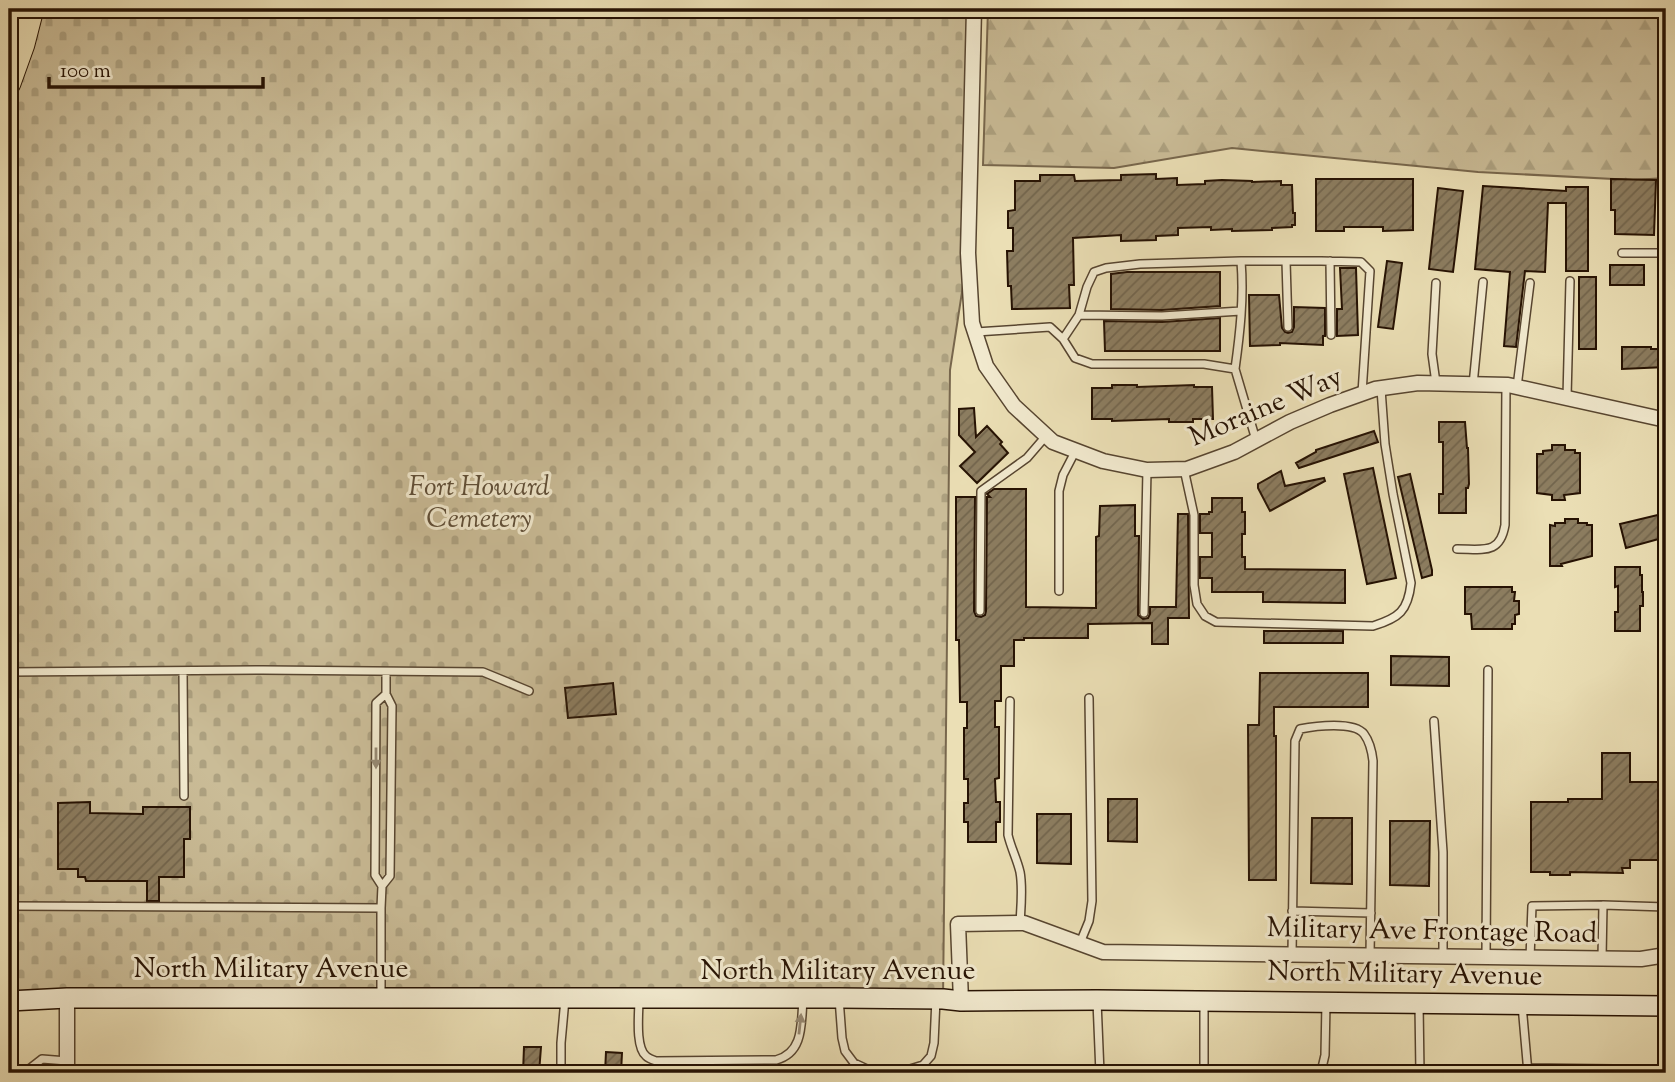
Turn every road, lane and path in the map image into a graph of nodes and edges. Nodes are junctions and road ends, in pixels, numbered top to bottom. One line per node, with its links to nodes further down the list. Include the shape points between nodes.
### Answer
1 (32, 9): 3 (main road)
2 (974, 9): 16 (street, Moraine Way, via 968,253)
3 (9, 83)
4 (1622, 253): 5 (lane)
5 (1666, 253)
6 (1241, 261): 7 (lane); 13 (lane); 14 (lane, via 1106,268 1094,272)
7 (1286, 261): 8 (lane); 15 (lane)
8 (1330, 261): 17 (lane); 24 (lane, via 1361,262 1370,271)
9 (1570, 281): 25 (lane)
10 (1483, 282): 21 (lane)
11 (1436, 283): 20 (lane, via 1432,354)
12 (1530, 283): 22 (lane)
13 (1241, 311): 14 (lane); 19 (lane)
14 (1079, 315): 18 (lane)
15 (1288, 327)
16 (975, 332): 18 (lane, via 1050,327); 27 (street, Moraine Way, via 986,366 1014,405)
17 (1331, 335)
18 (1063, 339): 19 (lane, via 1075,358 1092,364 1204,363)
19 (1235, 369): 28 (lane)
20 (1436, 384): 21 (street, Moraine Way); 23 (street, Moraine Way)
21 (1473, 385): 22 (street, Moraine Way)
22 (1512, 386): 25 (street, Moraine Way); 32 (lane, via 1503,536 1498,545 1488,549)
23 (1381, 388): 24 (street, Moraine Way); 30 (lane, via 1385,444 1411,583 1403,611 1391,620 1373,626 1216,622 1205,616 1197,604 1194,585 1194,515)
24 (1362, 394): 28 (street, Moraine Way)
25 (1567, 398): 26 (street, Moraine Way)
26 (1666, 420)
27 (1047, 436): 29 (street, Moraine Way); 34 (lane, via 981,491)
28 (1256, 440): 30 (street, Moraine Way)
29 (1076, 450): 31 (street, Moraine Way); 33 (lane, via 1059,491)
30 (1184, 469): 31 (street, Moraine Way)
31 (1147, 470): 35 (lane)
32 (1457, 549)
33 (1059, 591)
34 (980, 611)
35 (1144, 613)
36 (1488, 670): 59 (lane)
37 (183, 671): 38 (lane); 39 (lane); 45 (lane)
38 (9, 672)
39 (386, 672): 40 (lane, via 483,672); 41 (lane)
40 (529, 691)
41 (386, 694): 46 (lane, via 392,706 390,876); 46 (lane, one-way to 46, via 376,703 375,875)
42 (1089, 698): 54 (lane, via 1092,901 1090,921)
43 (1010, 701): 53 (lane, via 1008,835 1021,882)
44 (1434, 721): 58 (lane, via 1443,852)
45 (184, 796)
46 (382, 886): 50 (lane)
47 (1603, 905): 49 (lane); 60 (lane, via 1532,905); 61 (lane)
48 (9, 906): 50 (lane)
49 (1666, 907)
50 (381, 908): 64 (lane)
51 (1292, 911): 52 (lane); 52 (lane, via 1295,741 1300,729 1315,726 1353,727 1370,746); 55 (lane)
52 (1371, 913): 57 (lane)
53 (1020, 923): 54 (street, Military Ave Frontage Road); 72 (street, Military Ave Frontage Road, via 958,925)
54 (1080, 943): 55 (street, Military Ave Frontage Road, via 1103,952)
55 (1292, 954): 57 (street, Military Ave Frontage Road)
56 (1666, 954): 61 (street, Military Ave Frontage Road)
57 (1370, 956): 58 (street, Military Ave Frontage Road)
58 (1443, 957): 59 (street, Military Ave Frontage Road)
59 (1486, 957): 60 (street, Military Ave Frontage Road)
60 (1530, 958): 61 (street, Military Ave Frontage Road)
61 (1602, 959)
62 (67, 998): 64 (main road, North Military Avenue); 71 (main road, North Military Avenue); 77 (street)
63 (839, 998): 67 (main road, North Military Avenue); 68 (main road, North Military Avenue); 68 (lane, via 845,1051 854,1063 869,1070 923,1065 934,1043)
64 (381, 999): 65 (main road, North Military Avenue)
65 (565, 999): 66 (main road, North Military Avenue); 80 (lane)
66 (639, 999): 67 (main road, North Military Avenue); 67 (lane, one-way to 67, via 641,1051 656,1061 784,1058 797,1043)
67 (803, 999)
68 (936, 999): 72 (main road, North Military Avenue)
69 (1097, 1000): 70 (main road, North Military Avenue); 72 (main road, North Military Avenue); 81 (lane)
70 (1204, 1001): 73 (main road, North Military Avenue); 82 (lane, via 1204,1069)
71 (9, 1002)
72 (961, 1002)
73 (1326, 1002): 74 (main road, North Military Avenue); 83 (lane, via 1325,1055)
74 (1419, 1003): 75 (main road, North Military Avenue); 84 (lane)
75 (1522, 1004): 76 (main road, North Military Avenue); 78 (lane)
76 (1666, 1006)
77 (67, 1067): 79 (lane, via 42,1059)
78 (1528, 1071): 85 (lane, via 1614,1069)
79 (24, 1073)
80 (561, 1073)
81 (1100, 1073)
82 (1210, 1073)
83 (1319, 1073)
84 (1420, 1073)
85 (1625, 1073)

